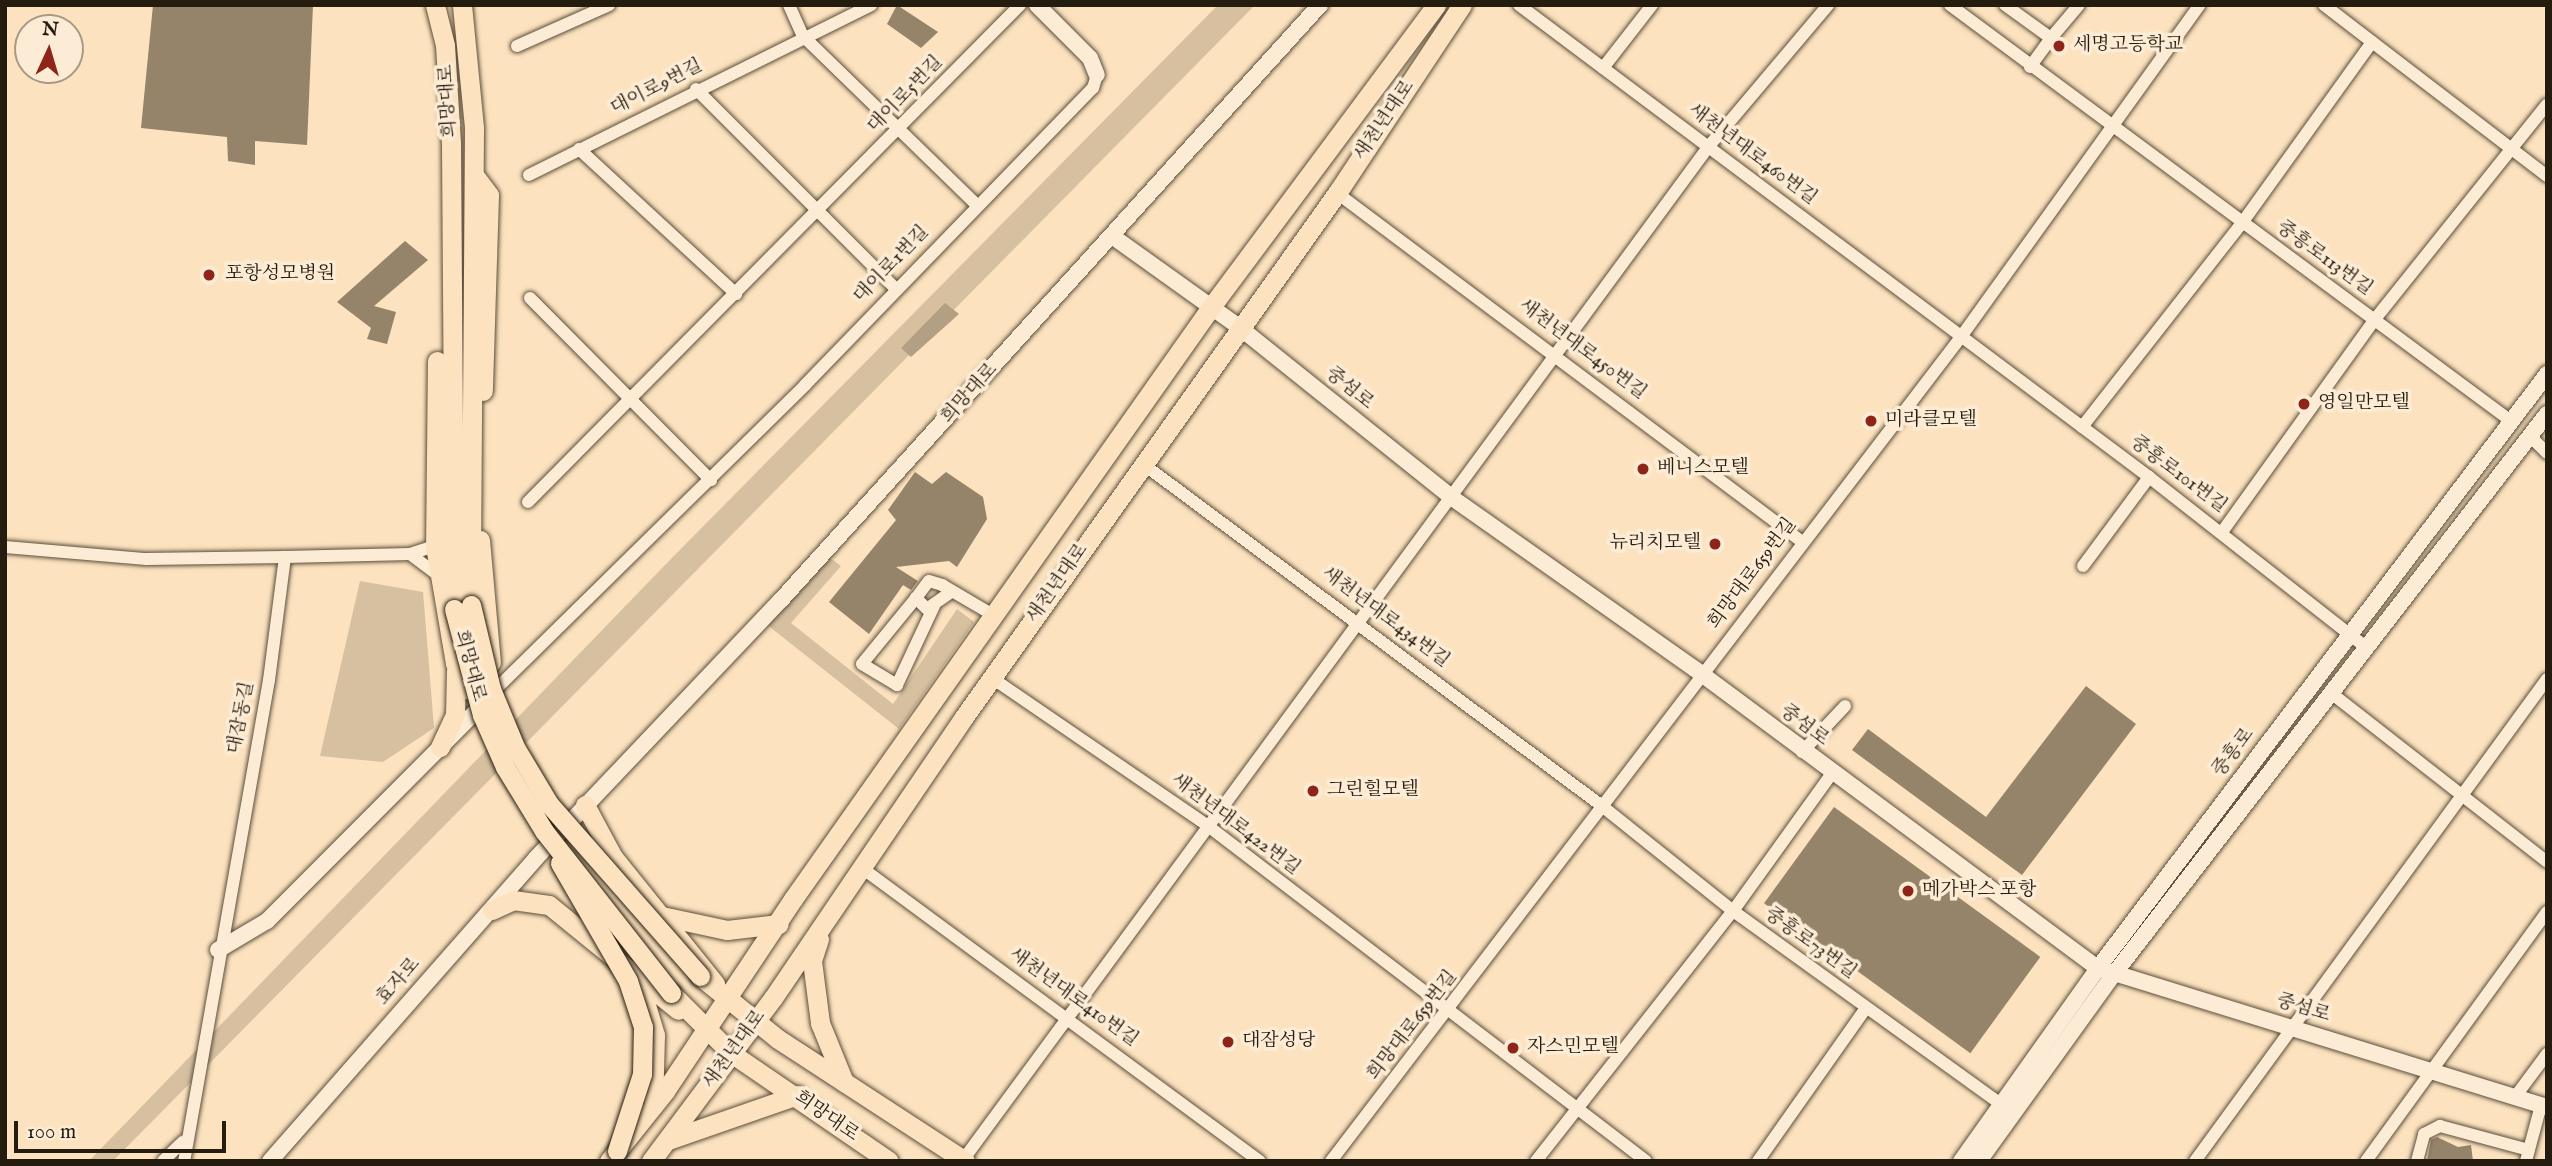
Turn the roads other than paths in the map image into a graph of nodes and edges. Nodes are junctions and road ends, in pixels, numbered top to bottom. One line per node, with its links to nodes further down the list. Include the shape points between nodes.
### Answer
1 (435, 5): 33 (main road, 희망대로, via 445,46)
2 (462, 5): 34 (main road, 희망대로, via 472,84)
3 (608, 5): 22 (street)
4 (789, 5): 19 (street)
5 (871, 5): 19 (street, 대이로9번길)
6 (1020, 5): 28 (street, 대이로5번길)
7 (1037, 5): 25 (main road, via 1090,58)
8 (1320, 5): 41 (main road)
9 (1436, 5): 45 (main road, 새천년대로)
10 (1462, 5): 37 (main road, 새천년대로)
11 (1519, 5): 24 (street, 새천년대로460번길)
12 (1652, 5): 24 (street)
13 (1828, 5): 30 (street)
14 (1950, 5): 23 (street, 중흥로113번길)
15 (2006, 5): 20 (street)
16 (2079, 5): 20 (street)
17 (2200, 5): 29 (street, 희망대로659번길)
18 (2324, 5): 21 (street)
19 (803, 36): 26 (street, 대이로9번길); 28 (street)
20 (2051, 38): 23 (street)
21 (2372, 42): 31 (street); 40 (street)
22 (517, 46)
23 (2030, 67): 29 (street, 중흥로113번길)
24 (1603, 68): 30 (street, 새천년대로460번길)
25 (1097, 75): 38 (street, 대이로1번길, via 1093,88)
26 (696, 89): 32 (street, 대이로9번길); 39 (street)
27 (2547, 104): 31 (street)
28 (901, 129): 38 (street); 39 (street, 대이로5번길)
29 (2113, 131): 40 (street, 중흥로113번길); 48 (street, 희망대로659번길)
30 (1709, 146): 48 (street, 새천년대로460번길); 49 (street)
31 (2510, 148): 36 (street); 46 (street)
32 (579, 149): 35 (street, 대이로9번길); 43 (street)
33 (451, 173): 65 (main road, via 440,204); 73 (main road, 희망대로)
34 (474, 175): 73 (main road, 희망대로); 82 (main road, via 489,195 489,307 477,495)
35 (529, 175)
36 (2547, 176)
37 (1338, 193): 47 (main road, 새천년대로); 49 (street, 새천년대로450번길)
38 (977, 205): 42 (street, 대이로1번길)
39 (818, 209): 42 (street); 43 (street, 대이로5번길)
40 (2242, 223): 46 (street, 중흥로113번길); 54 (street)
41 (1112, 236): 45 (main road); 91 (main road, 희망대로, via 781,600)
42 (895, 288): 59 (street, 대이로1번길)
43 (736, 294): 51 (street, 대이로5번길)
44 (530, 298): 51 (street)
45 (1211, 307): 47 (main road, 중섬로); 74 (main road, 새천년대로)
46 (2375, 319): 53 (street, 중흥로113번길); 62 (street)
47 (1240, 327): 57 (main road, 새천년대로); 60 (main road, 중섬로)
48 (1961, 337): 54 (street, 중흥로101번길); 63 (street, 희망대로659번길)
49 (1556, 354): 60 (street); 63 (street, 새천년대로450번길)
50 (2547, 374): 53 (main road, 중흥로)
51 (631, 399): 59 (street); 61 (street, 대이로5번길)
52 (2547, 414): 55 (main road, 중흥로)
53 (2511, 421): 76 (main road, 중흥로)
54 (2082, 427): 58 (street, 중흥로101번길)
55 (2530, 436): 56 (street); 77 (main road, 중흥로)
56 (2547, 453)
57 (1143, 464): 75 (street, 새천년대로434번길); 80 (main road, 새천년대로)
58 (2149, 477): 62 (street, 중흥로101번길); 68 (street)
59 (711, 480): 82 (street, 대이로1번길)
60 (1451, 497): 75 (street); 79 (main road, 중섬로)
61 (528, 502)
62 (2222, 532): 76 (street, 중흥로101번길)
63 (1801, 541): 79 (street, 희망대로659번길)
64 (5, 547): 67 (street, via 146,559)
65 (435, 547): 66 (street); 69 (main road)
66 (410, 554): 67 (street); 69 (street)
67 (285, 557): 103 (street, 대잠동길, via 269,680)
68 (2083, 566)
69 (438, 575): 78 (main road)
70 (951, 592): 71 (street, via 929,581); 72 (street); 74 (street)
71 (916, 598): 72 (street, via 919,606); 72 (street, via 862,664 897,685)
72 (934, 606)
73 (462, 607): 94 (main road, 희망대로, bridge, via 482,715 505,767); 107 (main road, 희망대로, bridge, via 515,747 549,804 700,976)
74 (993, 615): 101 (main road, 새천년대로)
75 (1359, 622): 92 (street, 새천년대로434번길); 93 (street)
76 (2352, 633): 77 (street, 중흥로101번길); 104 (main road, 중흥로)
77 (2367, 648): 84 (main road, 중흥로)
78 (455, 663): 83 (main road); 87 (main road, via 455,715)
79 (1703, 675): 88 (main road, 중섬로); 92 (street, 희망대로659번길)
80 (992, 678): 93 (street, 새천년대로422번길); 96 (main road, 새천년대로)
81 (2547, 679): 90 (street)
82 (495, 684): 83 (main road, via 474,681); 86 (main road, via 500,705 494,712)
83 (467, 689): 86 (main road, via 469,706)
84 (2331, 693): 90 (street); 106 (main road, 중흥로)
85 (1845, 706): 88 (street)
86 (476, 711): 87 (main road)
87 (440, 747): 103 (main road, via 267,921)
88 (1802, 752): 89 (main road, 중섬로)
89 (1832, 773): 98 (street); 104 (main road, 중섬로)
90 (2462, 797): 95 (street); 113 (street)
91 (585, 805): 94 (main road, 희망대로); 100 (main road, via 613,858)
92 (1602, 806): 98 (street, 중흥로73번길); 109 (street, 희망대로659번길)
93 (1208, 826): 109 (street, 새천년대로422번길); 110 (street)
94 (552, 831): 97 (main road, 효자로); 112 (main road, 희망대로, bridge); 127 (main road, bridge, via 592,925 628,981 643,1027 642,1074)
95 (2547, 862)
96 (862, 868): 102 (main road, 새천년대로); 110 (street, 새천년대로410번길)
97 (492, 910): 105 (main road, via 513,900 549,905); 131 (main road, 효자로)
98 (1733, 911): 108 (street, 중흥로73번길); 123 (street)
99 (2547, 912): 116 (street)
100 (657, 915): 101 (main road, via 727,930); 107 (main road, via 707,967)
101 (779, 924): 107 (main road, 새천년대로)
102 (821, 928): 111 (main road, 새천년대로); 117 (main road, via 813,961 820,1023)
103 (218, 950): 124 (street, 대잠동길)
104 (2098, 968): 106 (main road, 중섬로); 120 (main road, 중흥로)
105 (637, 974): 112 (main road); 122 (main road, via 655,1035)
106 (2114, 974): 113 (main road, 중섬로); 140 (main road, 중흥로)
107 (724, 997): 111 (main road, 희망대로); 112 (main road, 새천년대로)
108 (1866, 1008): 120 (street, 중흥로73번길); 138 (street)
109 (1449, 1014): 123 (street, 새천년대로422번길); 135 (street, 희망대로659번길)
110 (1068, 1017): 128 (street); 134 (street, 새천년대로410번길)
111 (755, 1021): 114 (main road, 새천년대로); 117 (main road, 희망대로)
112 (701, 1027): 114 (main road, 희망대로); 122 (main road, 새천년대로)
113 (2294, 1027): 116 (main road, 중섬로); 141 (street)
114 (731, 1053): 118 (main road, 희망대로); 125 (main road, 새천년대로)
115 (2547, 1054): 119 (street)
116 (2428, 1071): 119 (main road, 중섬로); 142 (street)
117 (844, 1082): 128 (main road, 희망대로)
118 (797, 1096): 125 (main road); 133 (main road, 희망대로)
119 (2515, 1097): 121 (main road, 중섬로)
120 (2001, 1105): 139 (main road, 중흥로)
121 (2544, 1106): 126 (street)
122 (652, 1107): 127 (main road, 새천년대로)
123 (1577, 1108): 136 (street); 137 (street, 새천년대로422번길)
124 (184, 1141): 129 (street); 130 (street, 대잠동길)
125 (667, 1141): 132 (main road, 새천년대로)
126 (2527, 1155): 143 (street, via 2440,1126 2424,1133)
127 (613, 1156)
128 (964, 1160)
129 (163, 1161)
130 (184, 1161)
131 (270, 1161)
132 (651, 1161)
133 (889, 1161)
134 (1260, 1161)
135 (1331, 1161)
136 (1536, 1161)
137 (1646, 1161)
138 (1758, 1161)
139 (1961, 1161)
140 (1979, 1161)
141 (2195, 1161)
142 (2366, 1161)
143 (2417, 1161)

